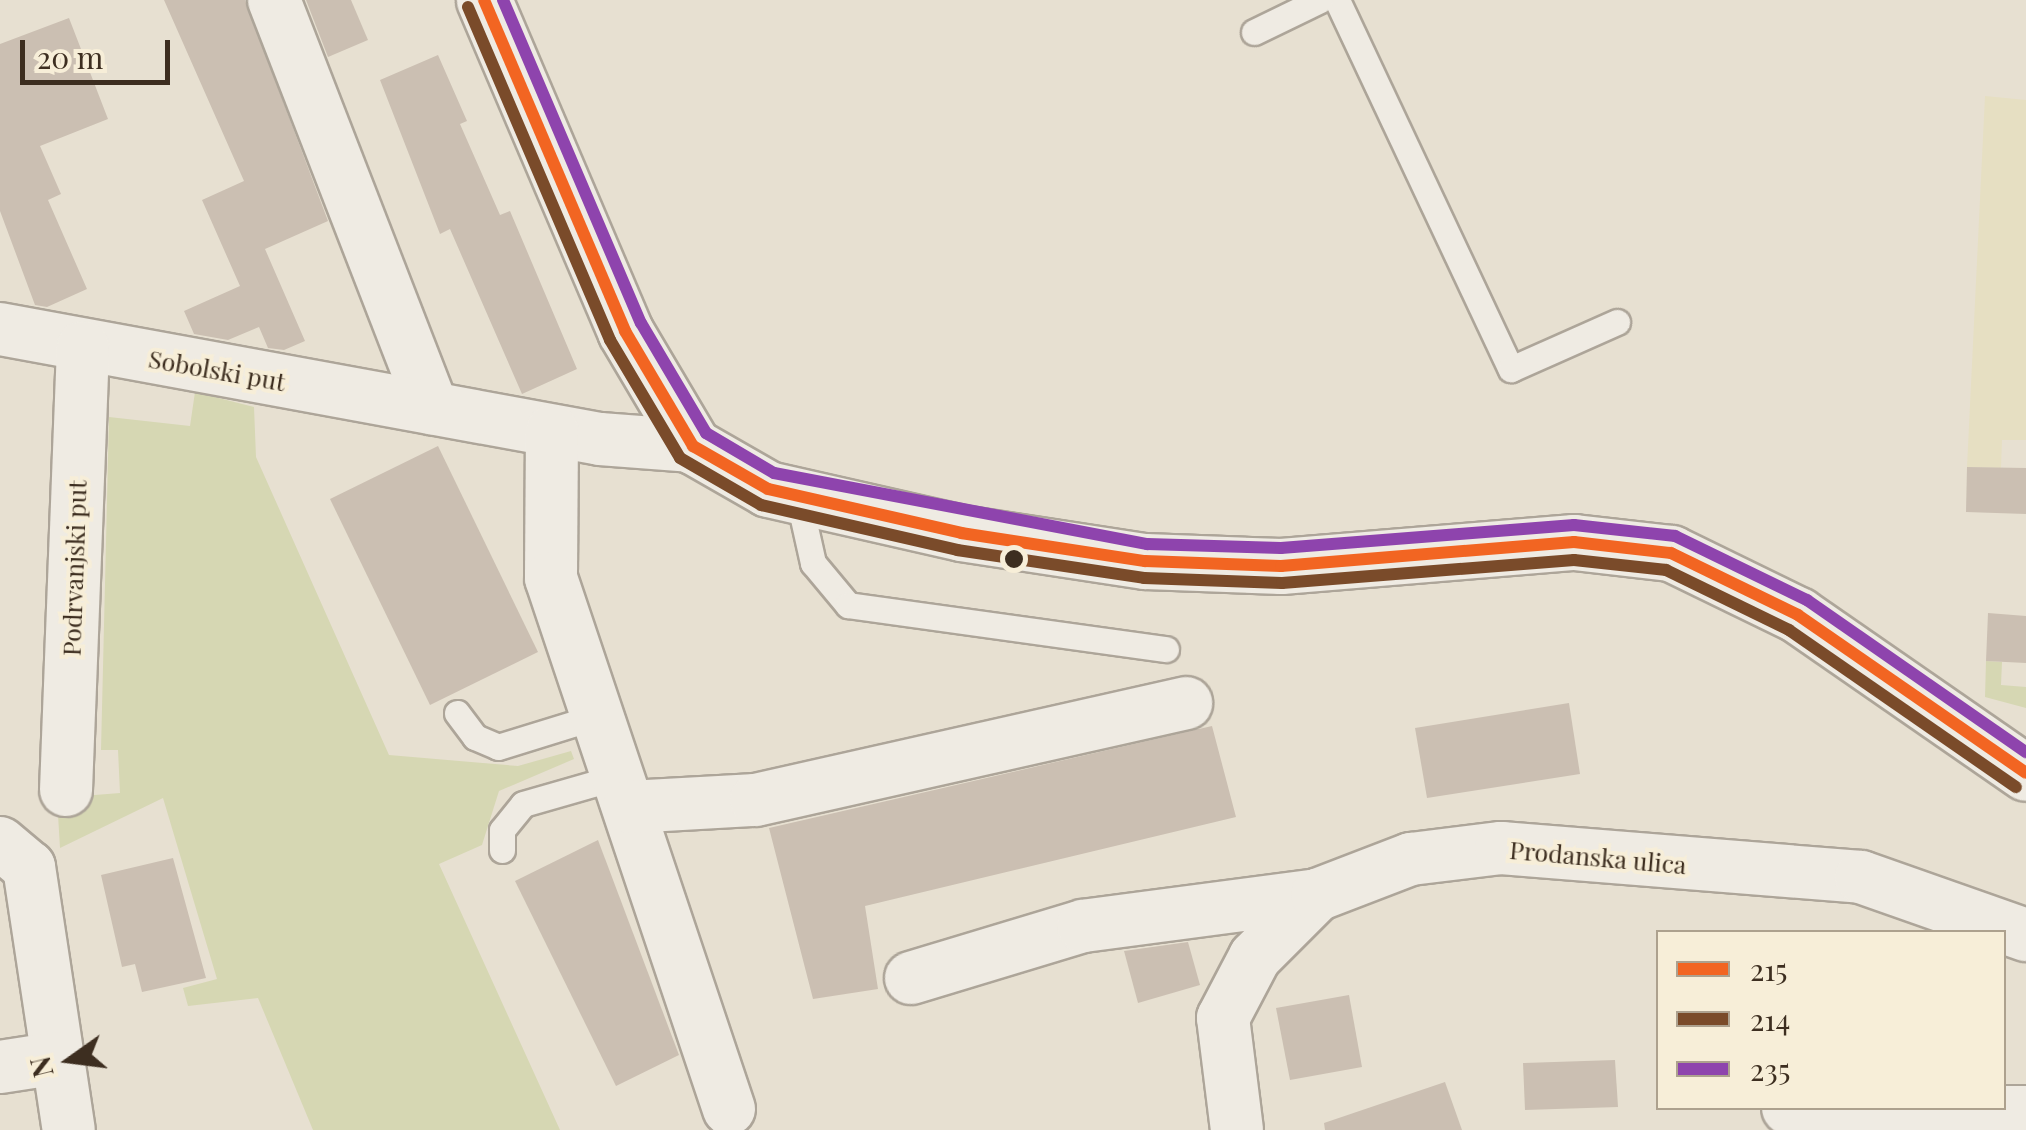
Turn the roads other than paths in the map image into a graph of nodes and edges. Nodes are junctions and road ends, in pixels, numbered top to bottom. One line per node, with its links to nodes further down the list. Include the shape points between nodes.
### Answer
1 (274, 0): 9 (street)
2 (484, 0): 11 (street, via 625,331)
3 (1320, 0): 5 (lane)
4 (1337, 0): 7 (lane, via 1512,370)
5 (1254, 32)
6 (4, 322): 8 (street, Sobolski put)
7 (1617, 322)
8 (83, 347): 9 (street, Sobolski put); 18 (street, Podrvanjski put)
9 (432, 408): 10 (street, Sobolski put)
10 (552, 431): 11 (street, Sobolski put); 16 (street, via 551,578)
11 (693, 446): 12 (street)
12 (798, 496): 13 (lane, via 813,563 848,605); 17 (street, via 1145,562 1281,566 1574,542 1671,553 1798,616)
13 (1166, 649)
14 (1186, 703): 19 (street, via 756,800)
15 (457, 713): 16 (lane, via 474,737 498,747)
16 (595, 717): 19 (street)
17 (2026, 773)
18 (66, 790)
19 (623, 792): 20 (lane, via 523,804 502,830); 27 (street)
20 (502, 850)
21 (15, 855): 25 (street)
22 (1317, 895): 23 (street, Prodanska ulica, via 1411,859 1501,848 1861,877); 24 (street, via 1082,926); 31 (street, Prodanska ulica, via 1255,957 1223,1018)
23 (2026, 935)
24 (910, 978)
25 (58, 1058): 26 (street); 30 (street)
26 (0, 1067)
27 (729, 1110)
28 (1907, 1110): 29 (street)
29 (2026, 1112)
30 (69, 1130)
31 (1237, 1130)

